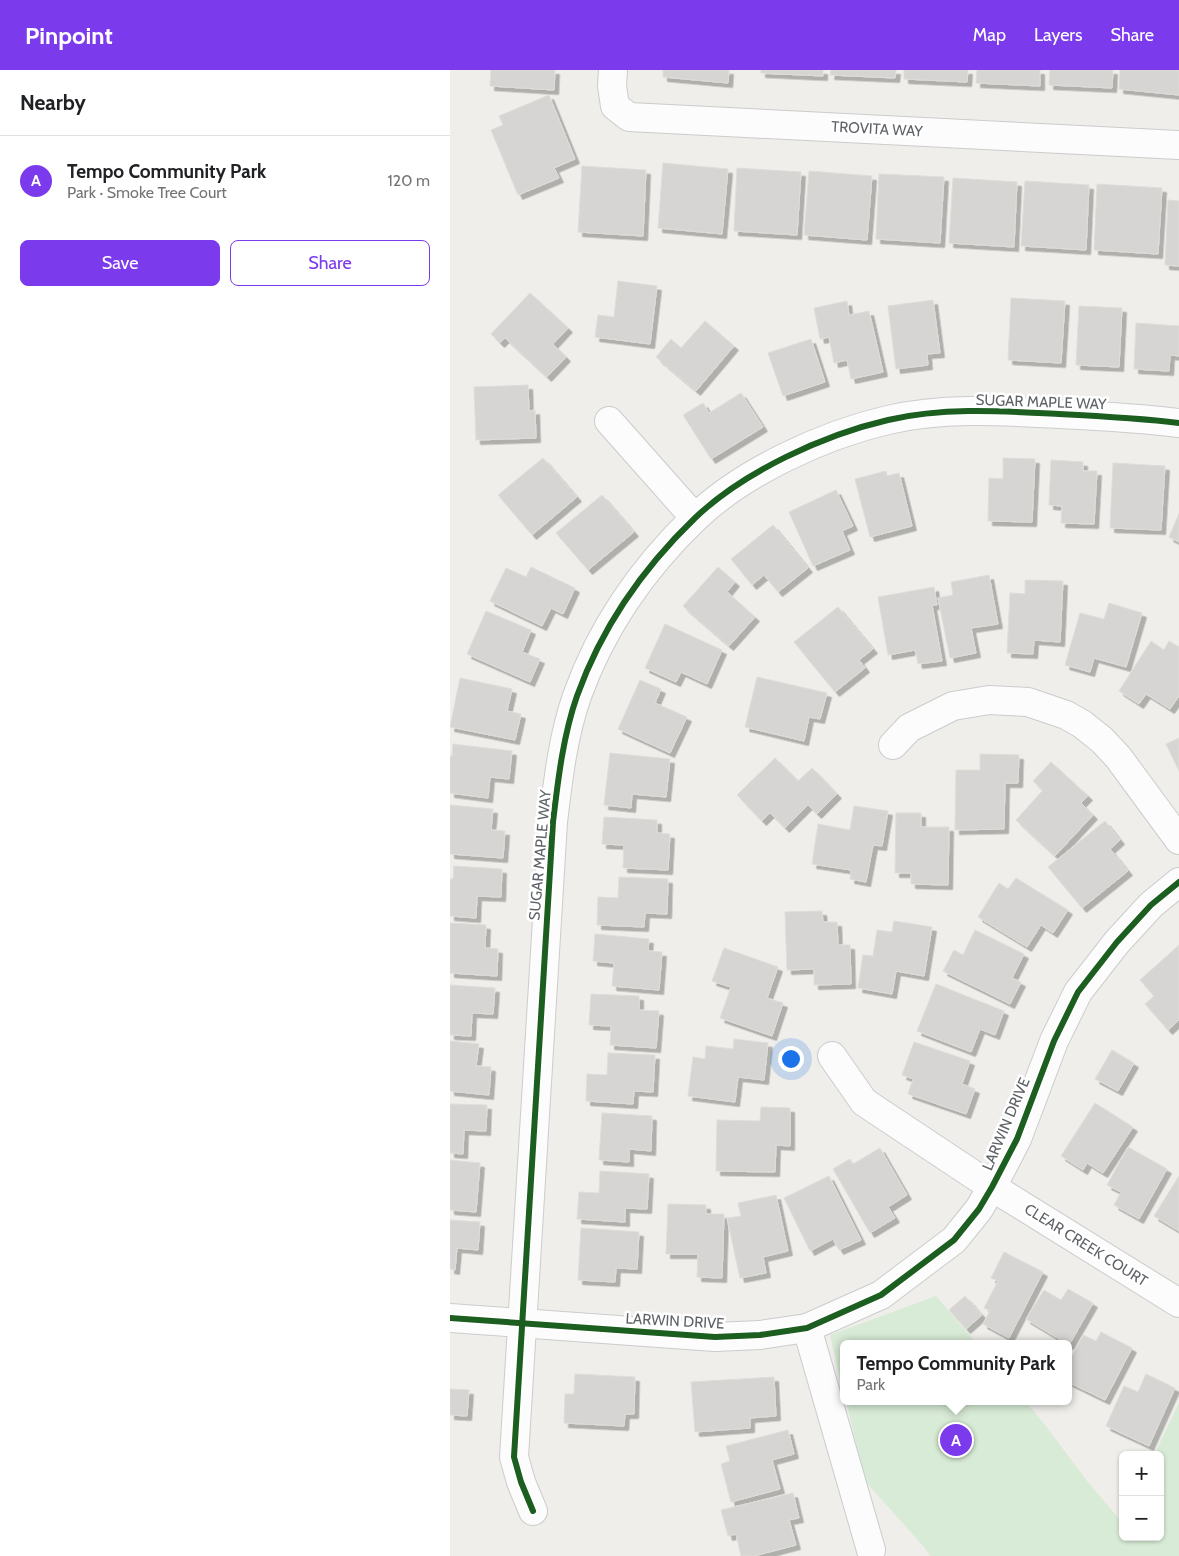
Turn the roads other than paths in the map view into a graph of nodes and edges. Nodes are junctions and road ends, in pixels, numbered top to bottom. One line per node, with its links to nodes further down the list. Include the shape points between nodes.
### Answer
1 (613, 70): 2 (street, TROVITA WAY, via 615,106 628,117)
2 (1179, 145)
3 (609, 420): 5 (street)
4 (1179, 422): 5 (street, SUGAR MAPLE WAY, via 989,410 930,413 889,420 846,431 764,468)
5 (695, 518): 13 (street, SUGAR MAPLE WAY, via 639,581 613,620 592,658 567,732 553,822)
6 (893, 745): 7 (street, via 909,728 953,706 989,700 1028,702 1066,715 1102,740)
7 (1179, 840)
8 (1179, 882): 10 (street, LARWIN DRIVE, via 1151,905 1117,942 1078,992 1054,1041 1017,1138)
9 (832, 1056): 10 (street, CLEAR CREEK COURT, via 864,1102)
10 (992, 1187): 11 (street, CLEAR CREEK COURT); 14 (street, LARWIN DRIVE, via 954,1240 882,1295)
11 (1179, 1303)
12 (450, 1318): 13 (street, LARWIN DRIVE)
13 (522, 1324): 14 (street, LARWIN DRIVE, via 715,1337 760,1336); 15 (street, SUGAR MAPLE WAY, via 514,1457)
14 (807, 1328): 16 (street)
15 (533, 1511)
16 (871, 1550)

